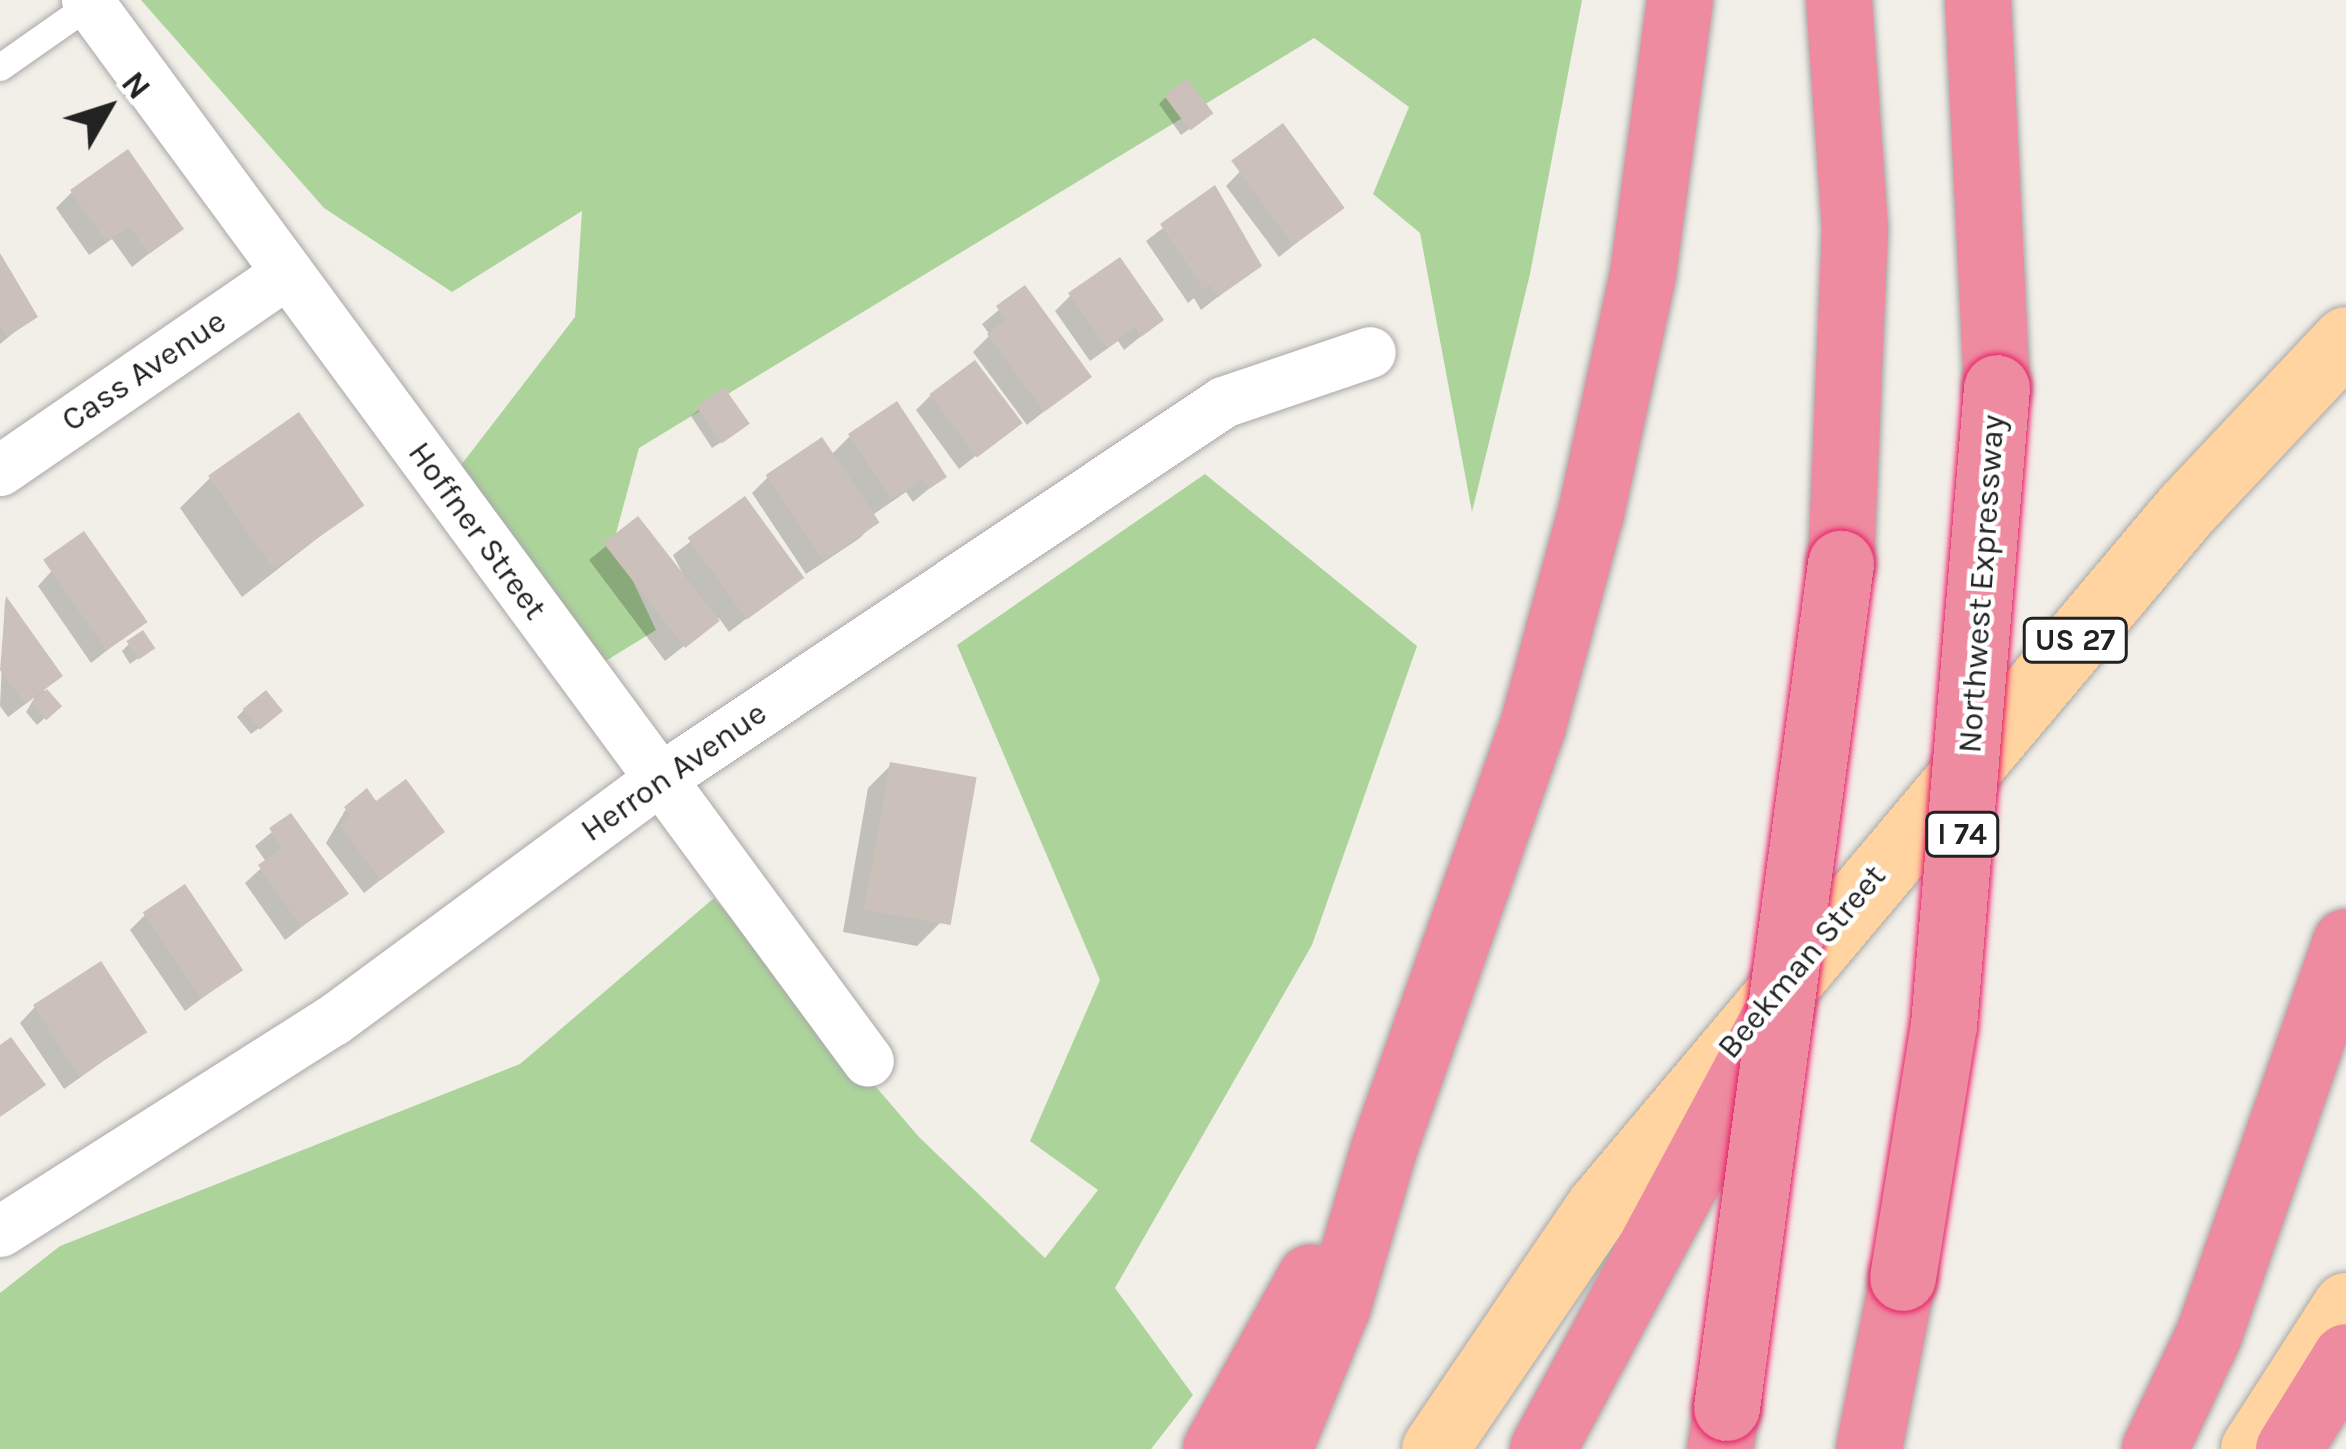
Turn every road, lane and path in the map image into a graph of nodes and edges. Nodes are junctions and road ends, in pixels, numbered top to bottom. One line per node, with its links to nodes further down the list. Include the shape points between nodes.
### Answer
1 (1680, 0): 14 (highway, via 1643,274 1591,513 1533,726)
2 (1839, 0): 18 (highway, bridge, via 1855,229 1841,564)
3 (1978, 0): 23 (highway, Northwest Expressway / I 74, bridge, via 1996,388 1944,1026)
4 (89, 2): 5 (lane); 6 (street, Hoffner Street)
5 (0, 67)
6 (288, 272): 9 (street, Cass Avenue); 10 (street, Hoffner Street)
7 (2346, 340): 12 (main road, Beekman Street / US 27, via 2187,509)
8 (1370, 352): 10 (street, Herron Avenue, via 1223,402)
9 (0, 470)
10 (658, 780): 13 (street, Hoffner Street); 15 (street, Herron Avenue, via 332,1020)
11 (2346, 942): 24 (highway, via 2210,1335)
12 (1814, 947): 21 (main road, Beekman Street, via 1599,1208); 22 (highway, US 27)
13 (868, 1061)
14 (1384, 1149): 19 (highway); 20 (highway, via 1338,1306)
15 (0, 1231)
16 (2346, 1306): 25 (main road)
17 (2346, 1357): 26 (highway)
18 (1724, 1428)
19 (1216, 1449)
20 (1279, 1449)
21 (1435, 1449)
22 (1544, 1449)
23 (1869, 1449)
24 (2155, 1449)
25 (2254, 1449)
26 (2289, 1449)

